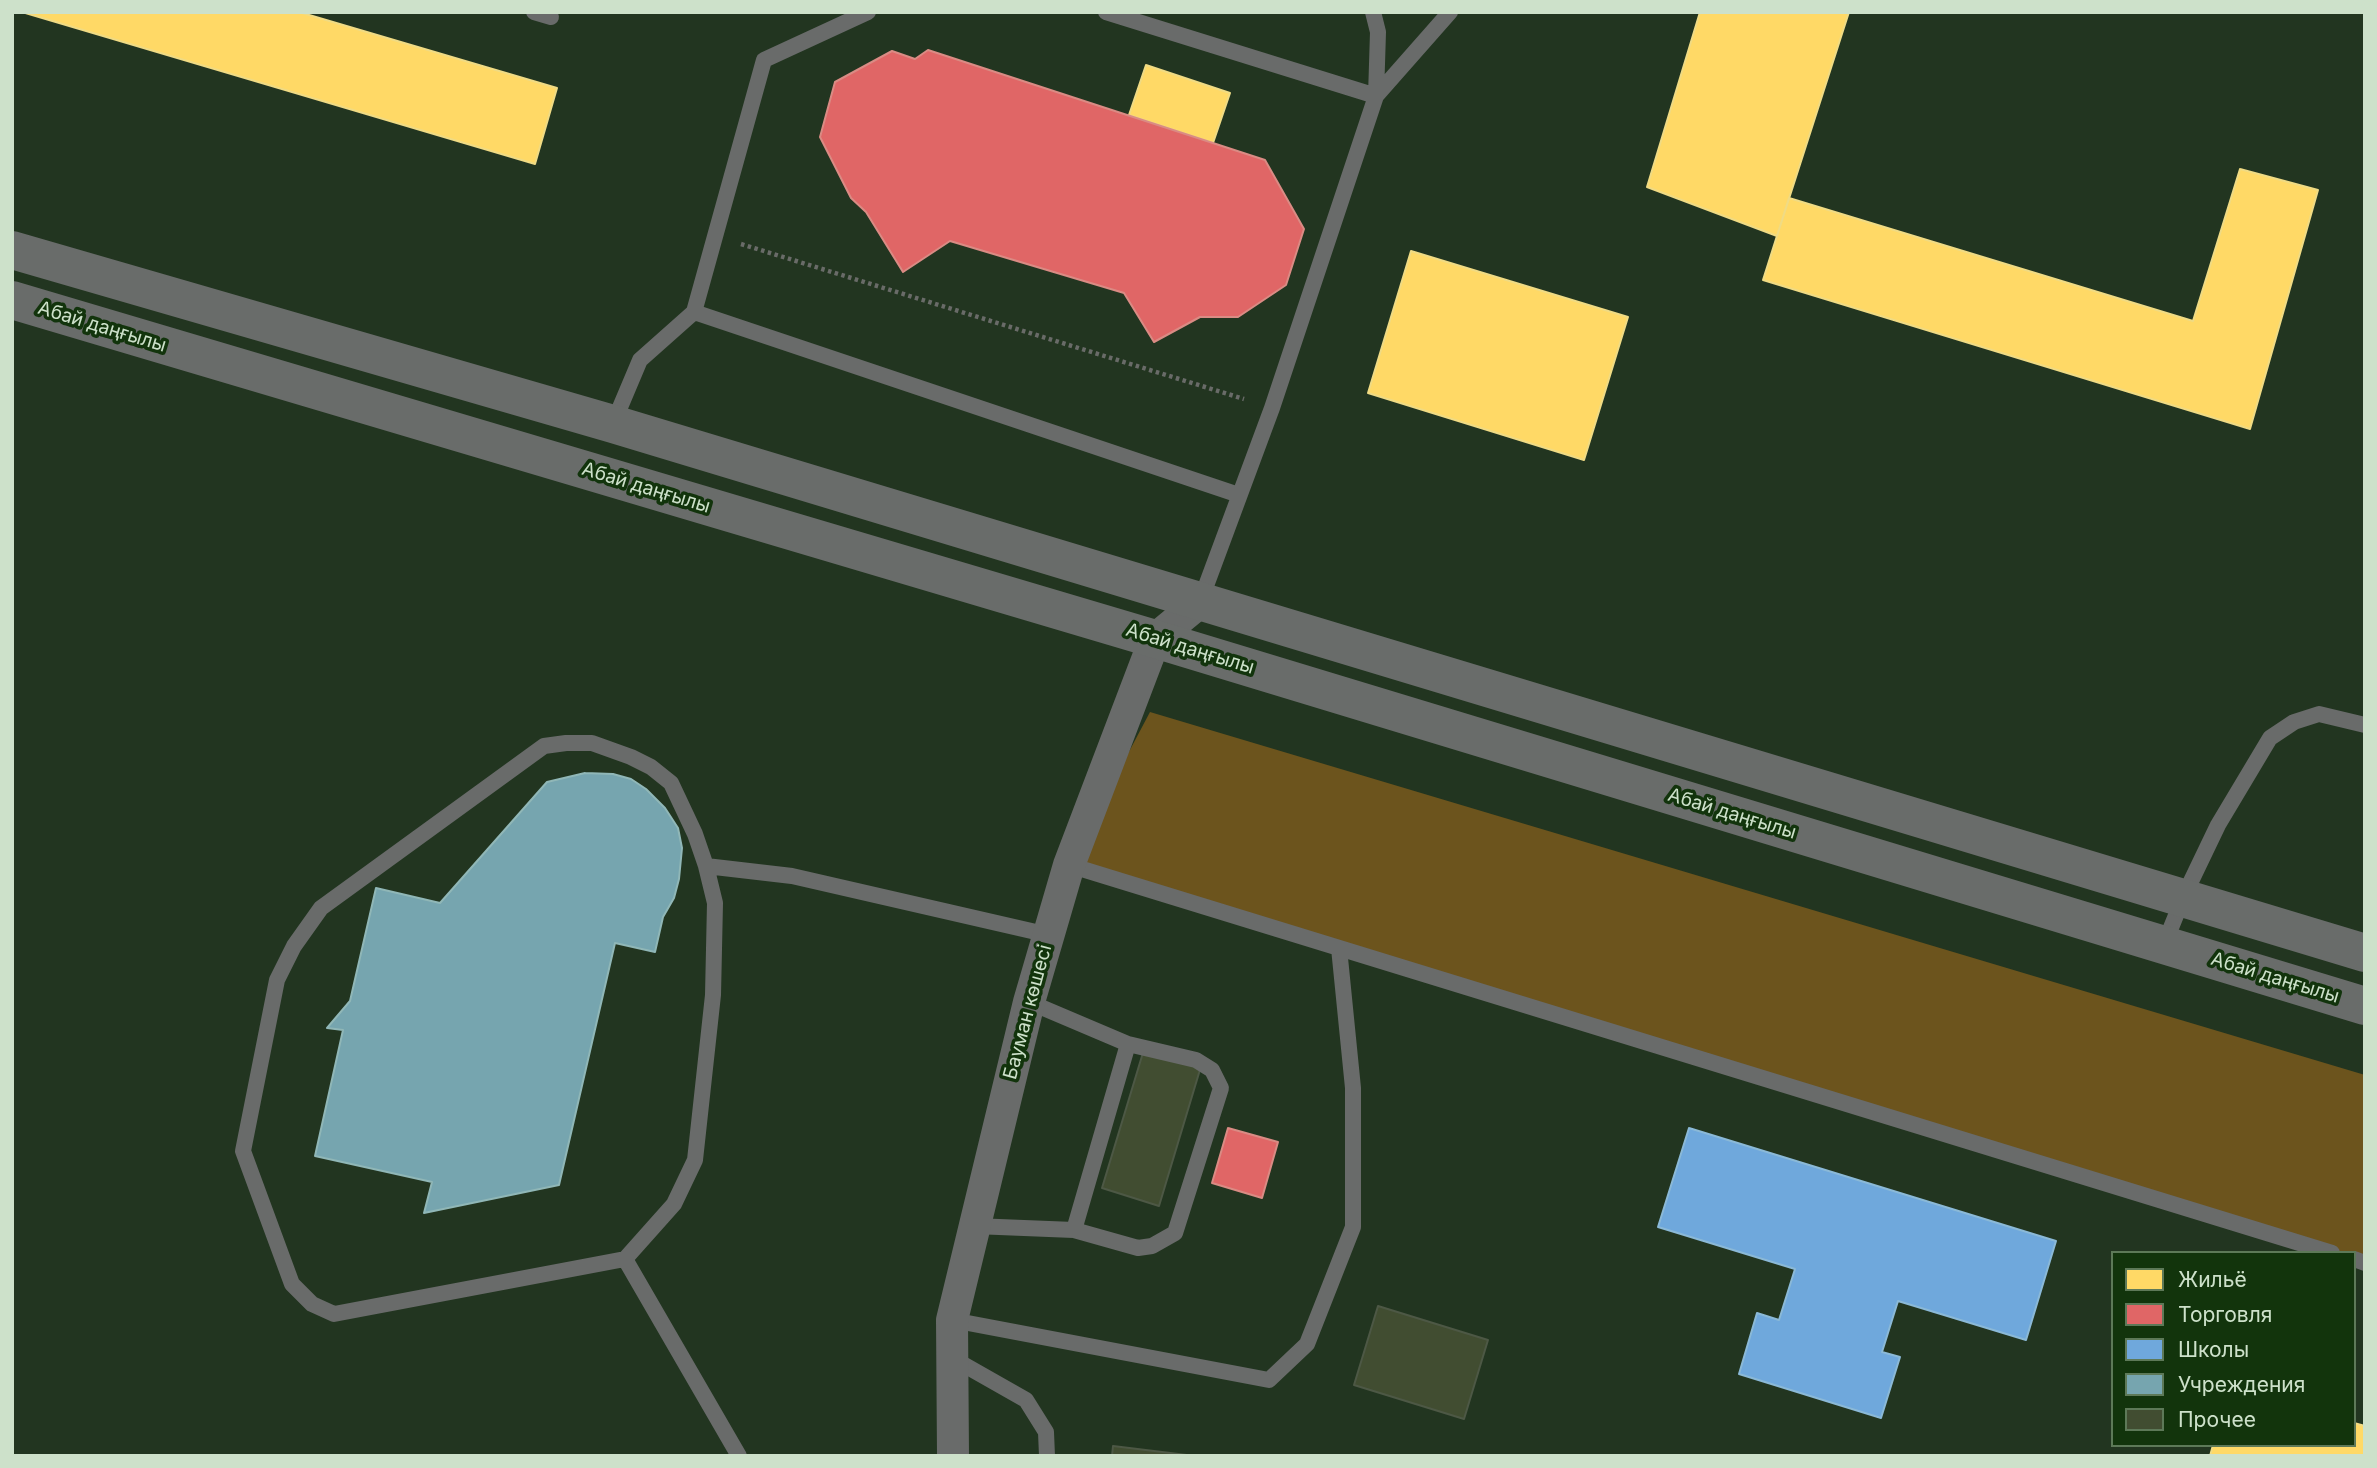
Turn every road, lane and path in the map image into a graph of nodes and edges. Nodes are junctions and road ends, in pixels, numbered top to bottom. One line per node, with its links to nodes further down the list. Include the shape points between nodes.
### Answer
1 (534, 12): 6 (lane)
2 (1106, 12): 7 (lane)
3 (1373, 12): 7 (lane, via 1378,32)
4 (1450, 12): 7 (lane)
5 (856, 14): 8 (lane, via 764,60)
6 (551, 17)
7 (1376, 96): 12 (lane)
8 (715, 236): 11 (lane); 12 (path)
9 (12, 250): 13 (main road)
10 (12, 300): 16 (main road, Абай даңғылы)
11 (694, 312): 13 (lane, via 640,360); 14 (lane)
12 (1272, 408): 14 (lane)
13 (613, 424): 15 (main road)
14 (1239, 495): 15 (lane)
15 (1199, 602): 16 (street, Бауман көшесі); 20 (main road)
16 (1155, 639): 18 (street, Бауман көшесі); 22 (main road, Абай даңғылы)
17 (2365, 725): 20 (lane, via 2319,714 2294,722 2270,738 2218,825)
18 (1069, 865): 21 (street, Бауман көшесі); 23 (lane)
19 (706, 866): 21 (lane, via 792,876); 31 (lane, via 715,903 713,995 695,1160 674,1204); 31 (lane, via 671,783 651,768 592,743 544,746 321,908 277,980 243,1150 292,1284 312,1304 334,1314)
20 (2183, 898): 22 (lane); 24 (main road)
21 (1049, 935): 25 (street, Бауман көшесі)
22 (2164, 945): 26 (main road, Абай даңғылы)
23 (1339, 948): 30 (lane); 32 (lane, via 1353,1088 1353,1227 1307,1344 1269,1380)
24 (2365, 953)
25 (1029, 1003): 27 (lane); 28 (street, Бауман көшесі)
26 (2365, 1006)
27 (1128, 1044): 29 (lane); 29 (lane, via 1196,1059 1212,1070 1221,1088 1175,1233 1138,1248)
28 (974, 1226): 29 (lane); 32 (street, Бауман көшесі)
29 (1074, 1230)
30 (2325, 1251)
31 (625, 1259): 34 (lane)
32 (952, 1320): 33 (street, Бауман көшесі)
33 (952, 1358): 35 (street, Бауман көшесі); 36 (lane, via 1026,1400 1046,1432)
34 (738, 1456)
35 (953, 1456)
36 (1047, 1456)

